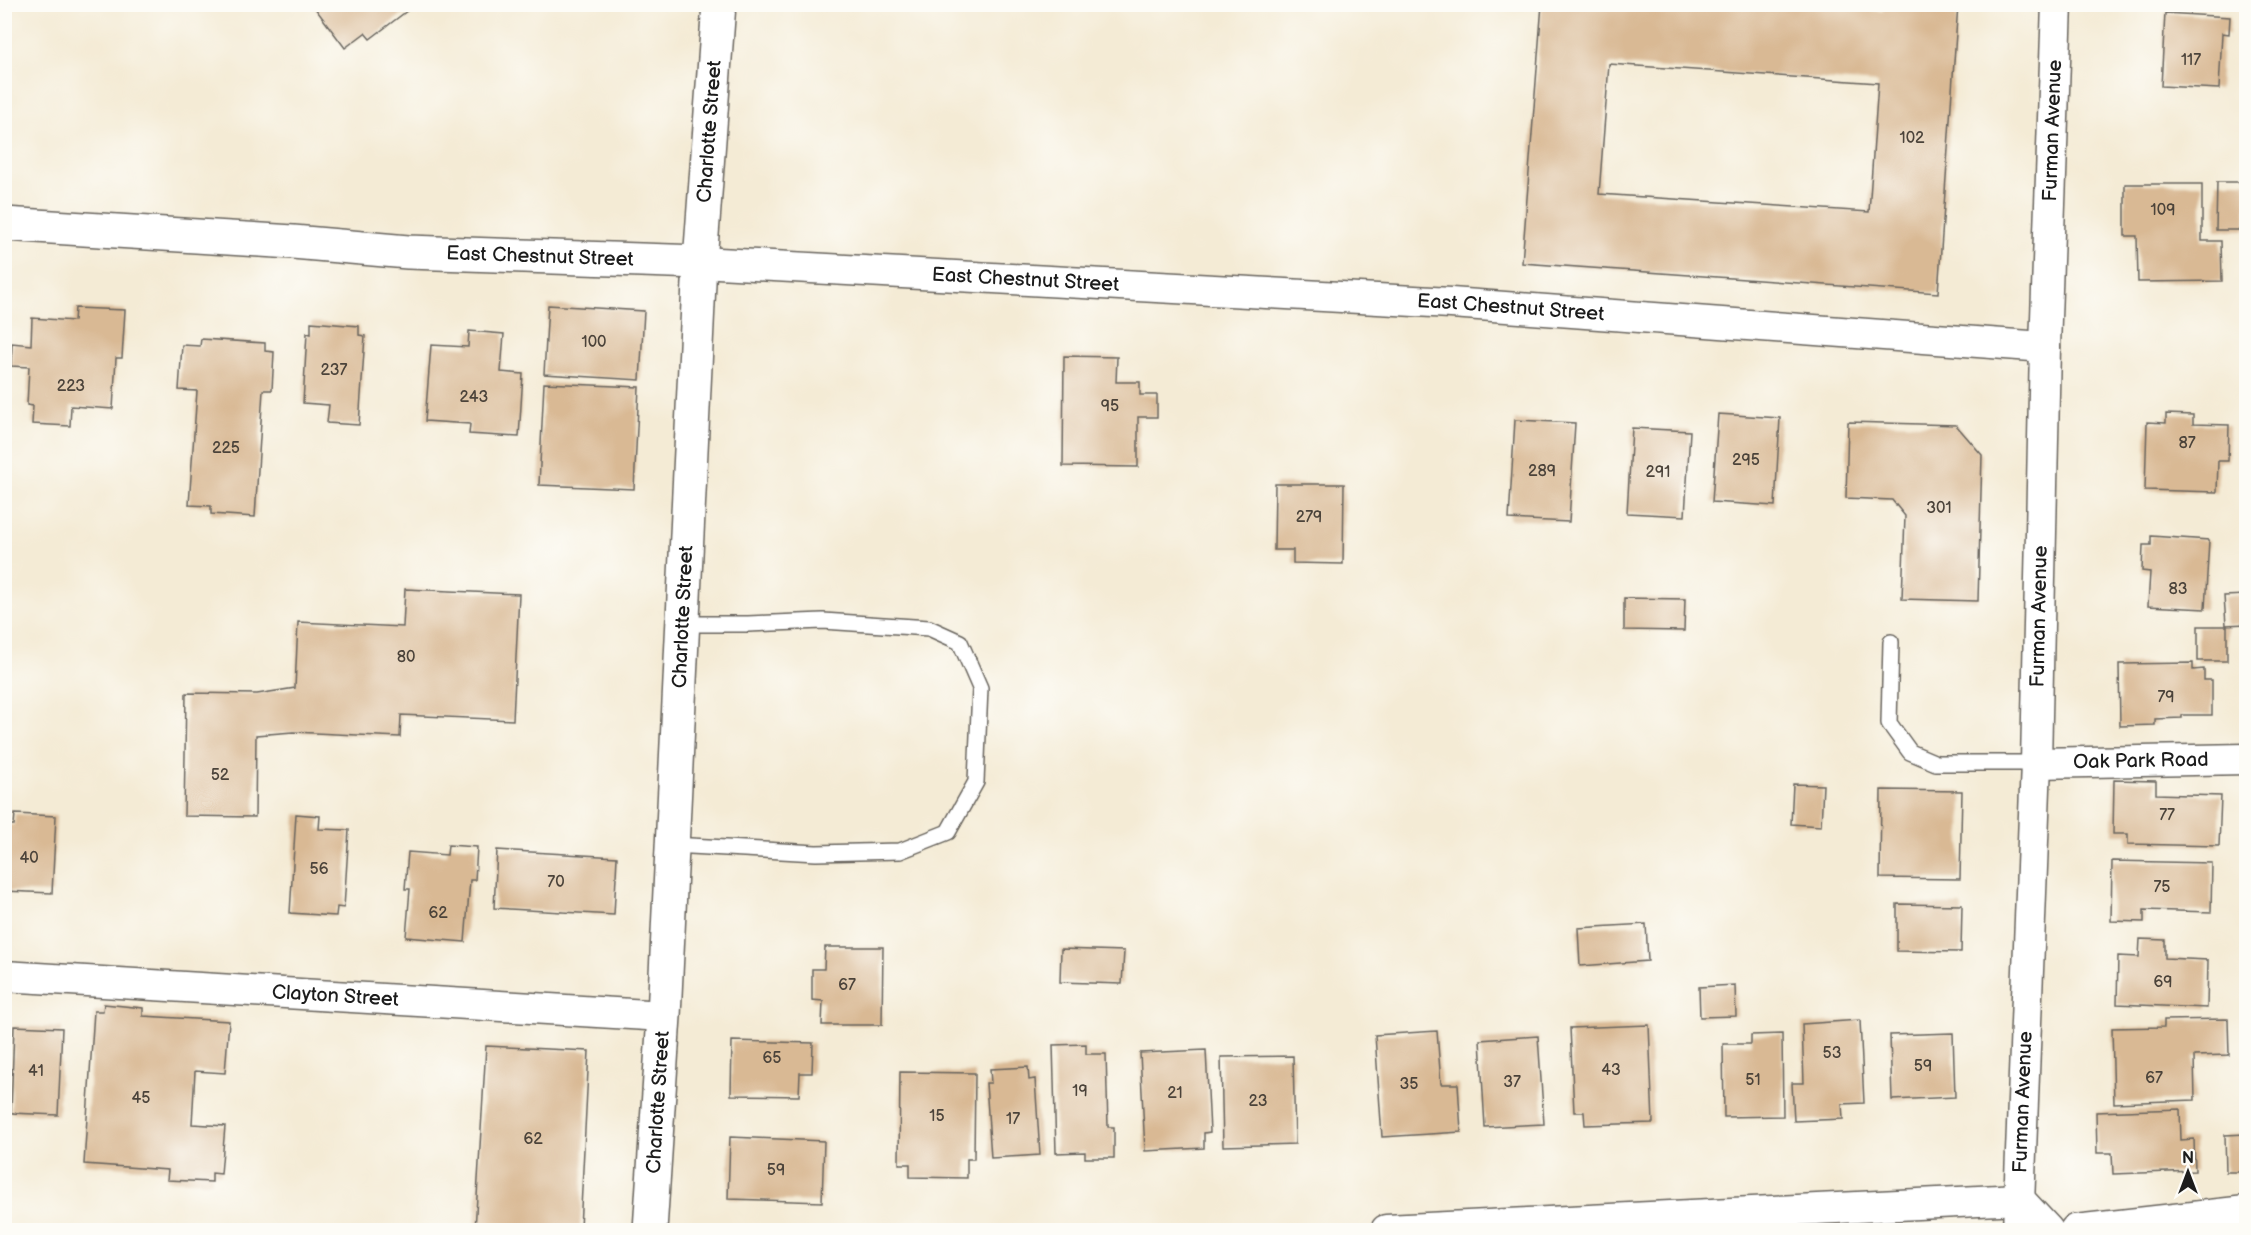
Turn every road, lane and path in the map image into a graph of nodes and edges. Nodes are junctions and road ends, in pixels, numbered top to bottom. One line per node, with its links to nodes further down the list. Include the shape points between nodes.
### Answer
1 (719, 4): 4 (street, Charlotte Street)
2 (2057, 4): 5 (street, Furman Avenue)
3 (4, 224): 4 (street, East Chestnut Street, via 408,252)
4 (700, 262): 5 (street, East Chestnut Street, via 1439,302); 6 (street, Charlotte Street)
5 (2045, 347): 9 (street, Furman Avenue)
6 (683, 624): 10 (street, Charlotte Street); 10 (lane, via 823,621 929,627 960,642 980,688 976,783 948,832 900,851 816,853)
7 (1891, 642): 9 (lane, via 1889,723 1910,752 1936,764)
8 (2247, 759): 9 (street, Oak Park Road)
9 (2036, 764): 13 (street, Furman Avenue)
10 (672, 845): 12 (street, Charlotte Street)
11 (4, 976): 12 (street, Clayton Street)
12 (664, 1016): 15 (street, Charlotte Street)
13 (2019, 1199): 16 (street); 17 (street, Furman Avenue); 18 (street)
14 (2247, 1210): 19 (street)
15 (650, 1230)
16 (1386, 1230)
17 (2018, 1230)
18 (2048, 1230)
19 (2075, 1230)

